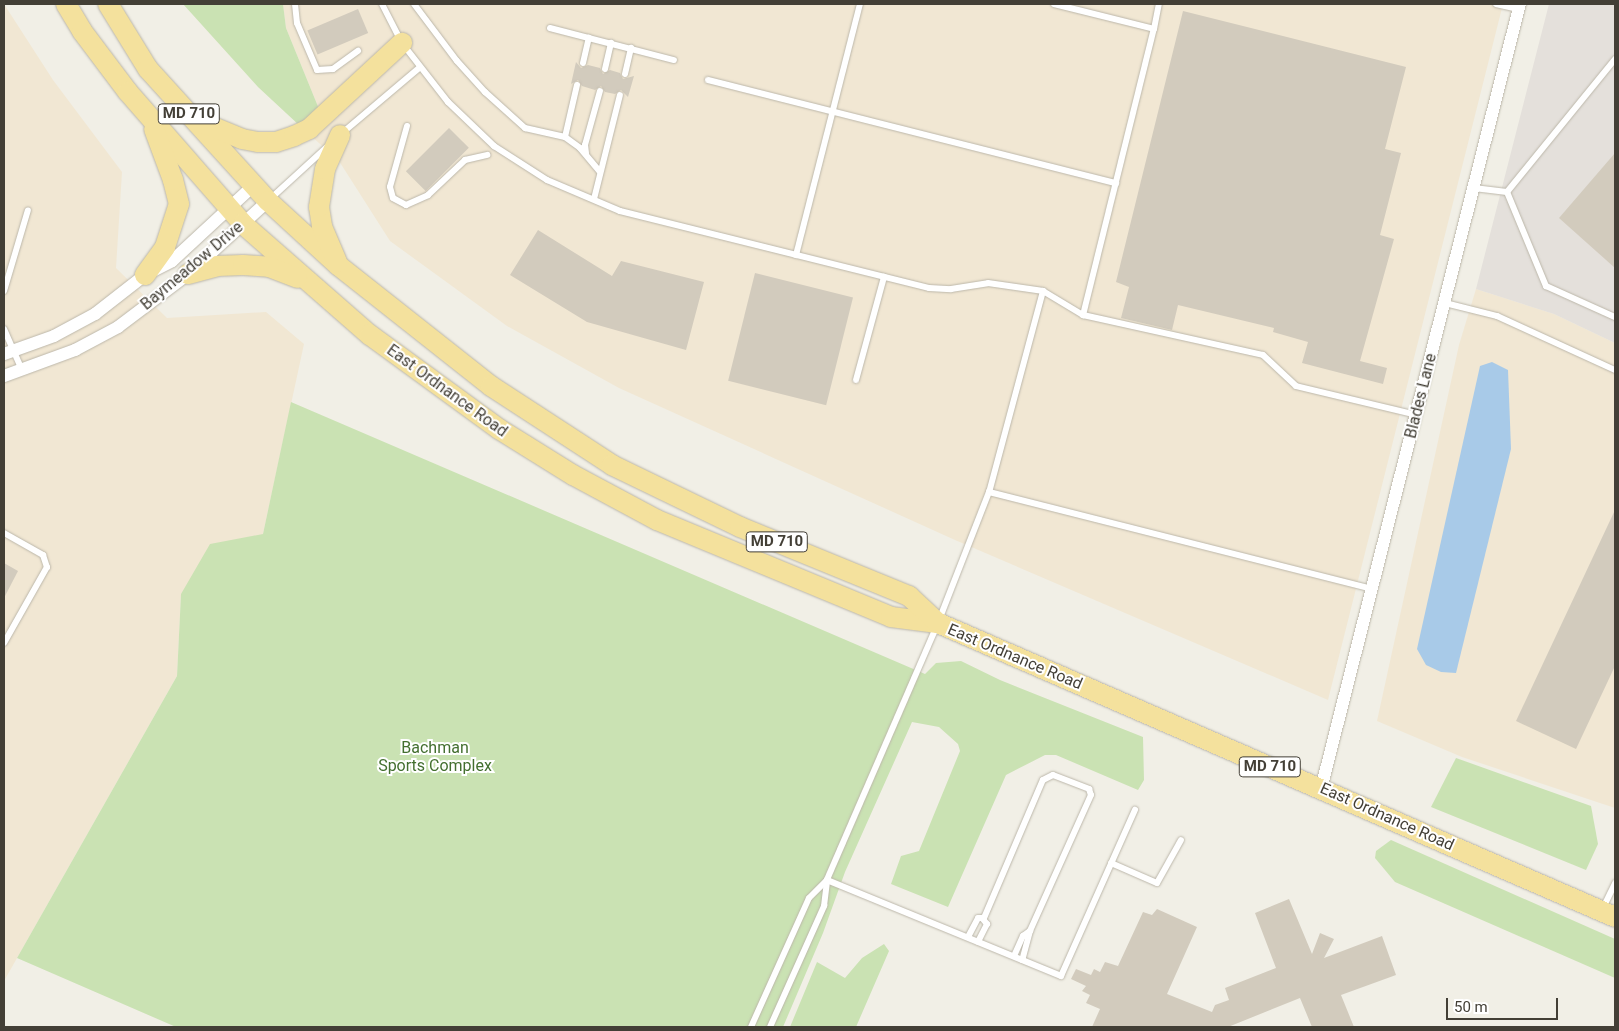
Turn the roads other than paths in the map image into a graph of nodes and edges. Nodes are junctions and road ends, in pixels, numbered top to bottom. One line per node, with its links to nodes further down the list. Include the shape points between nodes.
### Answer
1 (66, 4): 30 (main road, East Ordnance Road / MD 710, via 82,31)
2 (108, 4): 29 (main road, East Ordnance Road / MD 710, via 148,68)
3 (295, 4): 17 (lane, via 297,23 317,70 333,69)
4 (382, 4): 14 (lane)
5 (414, 4): 33 (lane, via 457,61 525,128)
6 (860, 4): 28 (lane)
7 (1054, 4): 12 (lane)
8 (1159, 4): 12 (lane)
9 (1496, 4): 10 (lane)
10 (1519, 6): 39 (street, Blades Lane)
11 (550, 28): 13 (lane)
12 (1154, 29): 37 (lane)
13 (589, 38): 15 (lane); 20 (lane)
14 (402, 43): 21 (lane); 29 (main road, via 309,129 294,136 276,142 242,139)
15 (612, 44): 16 (lane); 22 (lane)
16 (631, 48): 19 (lane); 23 (lane)
17 (358, 51)
18 (1615, 59): 40 (lane)
19 (674, 60)
20 (582, 64)
21 (419, 68): 32 (lane); 41 (lane, via 448,102 494,146 547,180)
22 (605, 69)
23 (625, 74)
24 (708, 80): 28 (lane)
25 (577, 85): 33 (lane)
26 (600, 91): 35 (lane, via 585,145)
27 (620, 95): 36 (lane)
28 (833, 111): 37 (lane); 46 (lane)
29 (192, 118): 38 (main road, East Ordnance Road / MD 710)
30 (150, 120): 43 (main road, East Ordnance Road / MD 710); 49 (main road, via 174,180 179,204 165,247)
31 (407, 126): 34 (lane, via 390,187 393,198 406,205 428,195 465,160)
32 (340, 135): 42 (lane); 47 (main road, via 325,169 319,207 322,226)
33 (565, 137): 35 (lane)
34 (486, 155)
35 (586, 155): 36 (lane)
36 (600, 172): 41 (lane)
37 (1116, 184): 55 (lane)
38 (254, 185): 42 (main road, East Ordnance Road / MD 710); 43 (street, Baymeadow Drive)
39 (1474, 188): 40 (lane); 54 (street, Blades Lane)
40 (1507, 192): 56 (lane, via 1546,286)
41 (594, 200): 46 (lane, via 620,211)
42 (268, 201): 45 (street, Baymeadow Drive); 47 (main road, East Ordnance Road / MD 710)
43 (230, 208): 45 (main road, East Ordnance Road / MD 710); 49 (street, Baymeadow Drive, via 172,261)
44 (28, 210): 52 (lane)
45 (243, 224): 48 (street, Baymeadow Drive); 51 (main road, East Ordnance Road / MD 710)
46 (796, 255): 50 (lane)
47 (339, 266): 67 (main road, East Ordnance Road / MD 710, via 491,386 612,465 740,527 909,596)
48 (188, 274): 51 (main road, via 217,266 243,265 269,267); 59 (street, Baymeadow Drive, via 118,326 74,350)
49 (145, 275): 58 (street, Baymeadow Drive, via 95,314 54,336)
50 (884, 277): 53 (lane, via 929,288 951,289 988,282); 62 (lane)
51 (308, 283): 67 (main road, East Ordnance Road / MD 710, via 438,387 573,475 657,520 882,613)
52 (4, 291)
53 (1043, 291): 55 (lane); 64 (lane)
54 (1445, 303): 60 (lane, via 1497,316); 63 (street, Blades Lane)
55 (1083, 316): 63 (lane, via 1263,355 1296,386)
56 (1615, 317)
57 (4, 329): 58 (lane)
58 (9, 352): 59 (lane)
59 (22, 370): 61 (street, Baymeadow Drive)
60 (1615, 370)
61 (4, 376)
62 (856, 380)
63 (1417, 414): 66 (street, Blades Lane)
64 (989, 492): 66 (lane); 67 (lane)
65 (4, 533): 68 (lane, via 43,555 47,567)
66 (1372, 589): 69 (street, Blades Lane)
67 (938, 623): 69 (main road, East Ordnance Road / MD 710); 73 (lane)
68 (4, 643)
69 (1322, 789): 75 (main road, East Ordnance Road / MD 710)
70 (1135, 810): 72 (lane)
71 (1181, 840): 72 (lane, via 1157,883)
72 (1112, 863): 81 (lane, via 1061,976)
73 (827, 880): 78 (lane); 82 (lane, via 809,898); 83 (lane, via 824,906)
74 (1615, 883): 75 (lane)
75 (1608, 914)
76 (984, 918): 77 (lane, via 1043,780 1053,774 1089,789 1091,795); 78 (lane, via 978,918); 79 (lane, via 987,924)
77 (1030, 930): 80 (lane, via 1023,936); 81 (lane)
78 (968, 937): 79 (lane)
79 (978, 942): 80 (lane)
80 (1014, 956): 81 (lane)
81 (1022, 960)
82 (752, 1027)
83 (770, 1027)

